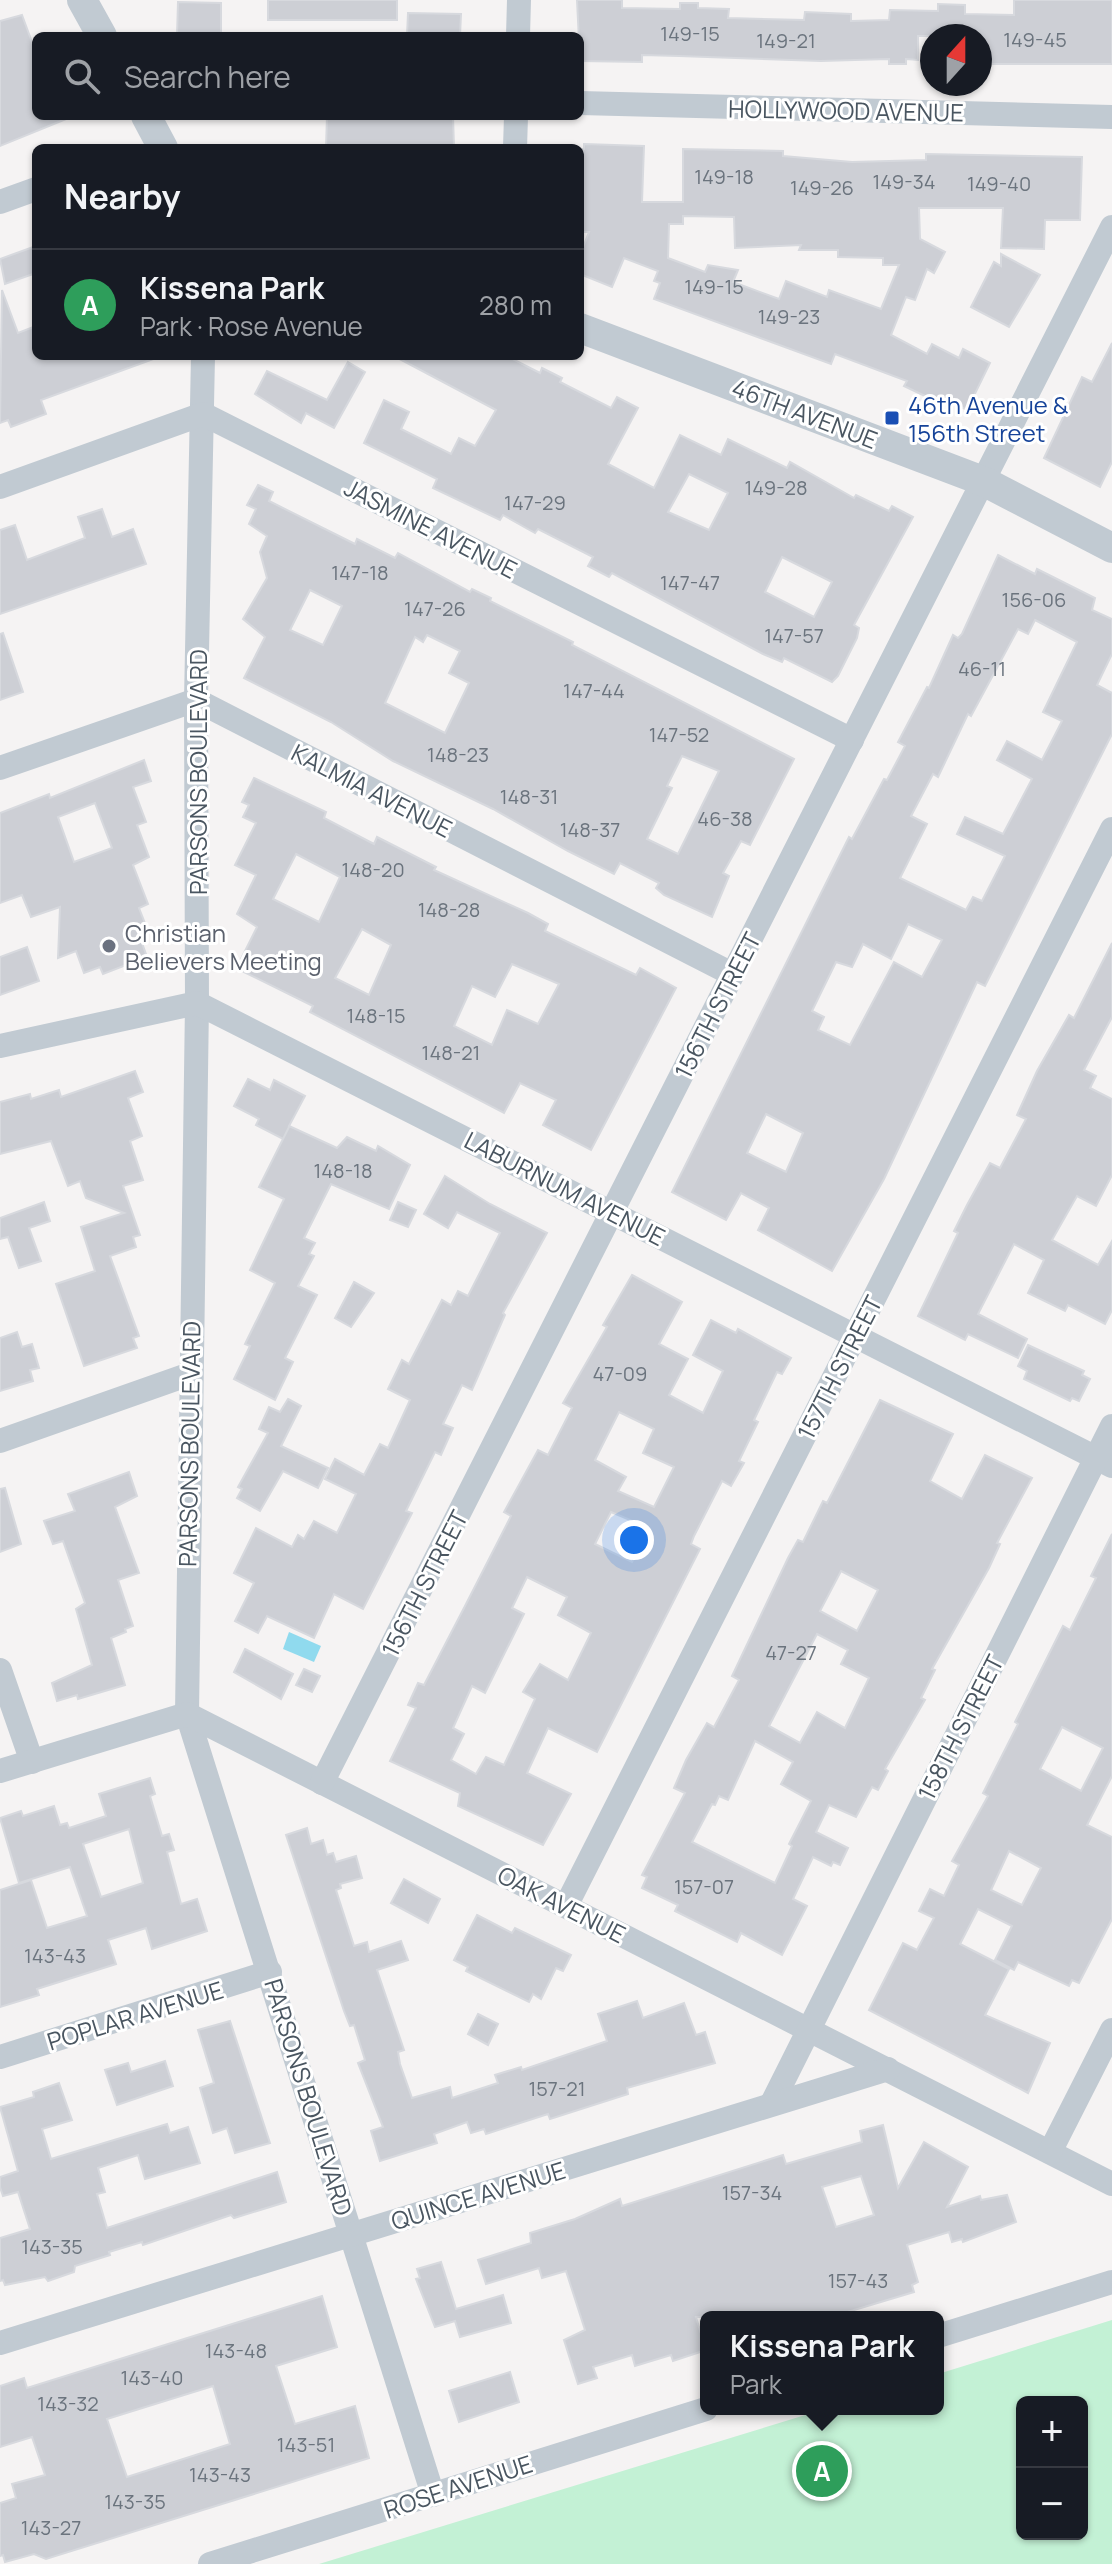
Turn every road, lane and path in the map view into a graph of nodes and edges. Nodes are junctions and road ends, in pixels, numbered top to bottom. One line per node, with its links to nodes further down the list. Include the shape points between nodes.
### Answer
1 (82, 0): 3 (street)
2 (519, 0): 4 (street)
3 (100, 32)
4 (518, 32)
5 (584, 103): 6 (street, HOLLYWOOD AVENUE)
6 (1112, 117)
7 (148, 120): 9 (street)
8 (516, 120): 10 (street)
9 (161, 144)
10 (515, 144)
11 (32, 190): 12 (street)
12 (0, 202)
13 (1112, 227): 17 (street, 156TH STREET)
14 (584, 330): 17 (street, 46TH AVENUE)
15 (203, 360): 16 (street, PARSONS BOULEVARD)
16 (203, 414): 18 (street); 20 (street, PARSONS BOULEVARD); 21 (street, JASMINE AVENUE)
17 (983, 481): 19 (street, 46TH AVENUE); 21 (street, 156TH STREET)
18 (0, 487)
19 (1112, 548)
20 (196, 700): 22 (street); 24 (street, KALMIA AVENUE); 25 (street, PARSONS BOULEVARD)
21 (852, 740): 24 (street, 156TH STREET)
22 (0, 768)
23 (1112, 829): 28 (street, 157TH STREET)
24 (732, 974): 27 (street, 156TH STREET)
25 (197, 1003): 26 (street); 27 (street, LABURNUM AVENUE); 29 (street, PARSONS BOULEVARD)
26 (0, 1046)
27 (612, 1212): 28 (street, LABURNUM AVENUE); 37 (street, 156TH STREET)
28 (855, 1335): 32 (street, LABURNUM AVENUE); 38 (street, 157TH STREET)
29 (190, 1374): 31 (street); 34 (street, PARSONS BOULEVARD)
30 (1112, 1426): 32 (street, 158TH STREET)
31 (0, 1441)
32 (1104, 1462): 40 (street, 158TH STREET)
33 (0, 1670): 35 (street)
34 (187, 1714): 35 (street); 37 (street, OAK AVENUE); 39 (street, PARSONS BOULEVARD)
35 (32, 1762): 36 (street)
36 (0, 1771)
37 (322, 1783): 38 (street, OAK AVENUE)
38 (566, 1906): 40 (street, OAK AVENUE)
39 (270, 1972): 42 (street, POPLAR AVENUE); 47 (street, PARSONS BOULEVARD)
40 (807, 2028): 43 (street, OAK AVENUE); 44 (street)
41 (1112, 2030): 45 (street)
42 (0, 2057)
43 (888, 2069): 44 (street, QUINCE AVENUE); 45 (street, OAK AVENUE)
44 (772, 2103): 47 (street, QUINCE AVENUE)
45 (1050, 2152): 46 (street, OAK AVENUE)
46 (1112, 2184)
47 (352, 2234): 50 (street, QUINCE AVENUE); 52 (street, PARSONS BOULEVARD)
48 (1112, 2282): 49 (street)
49 (944, 2334)
50 (0, 2343)
51 (700, 2411): 52 (street, ROSE AVENUE)
52 (433, 2495): 53 (street, ROSE AVENUE)
53 (210, 2564)

